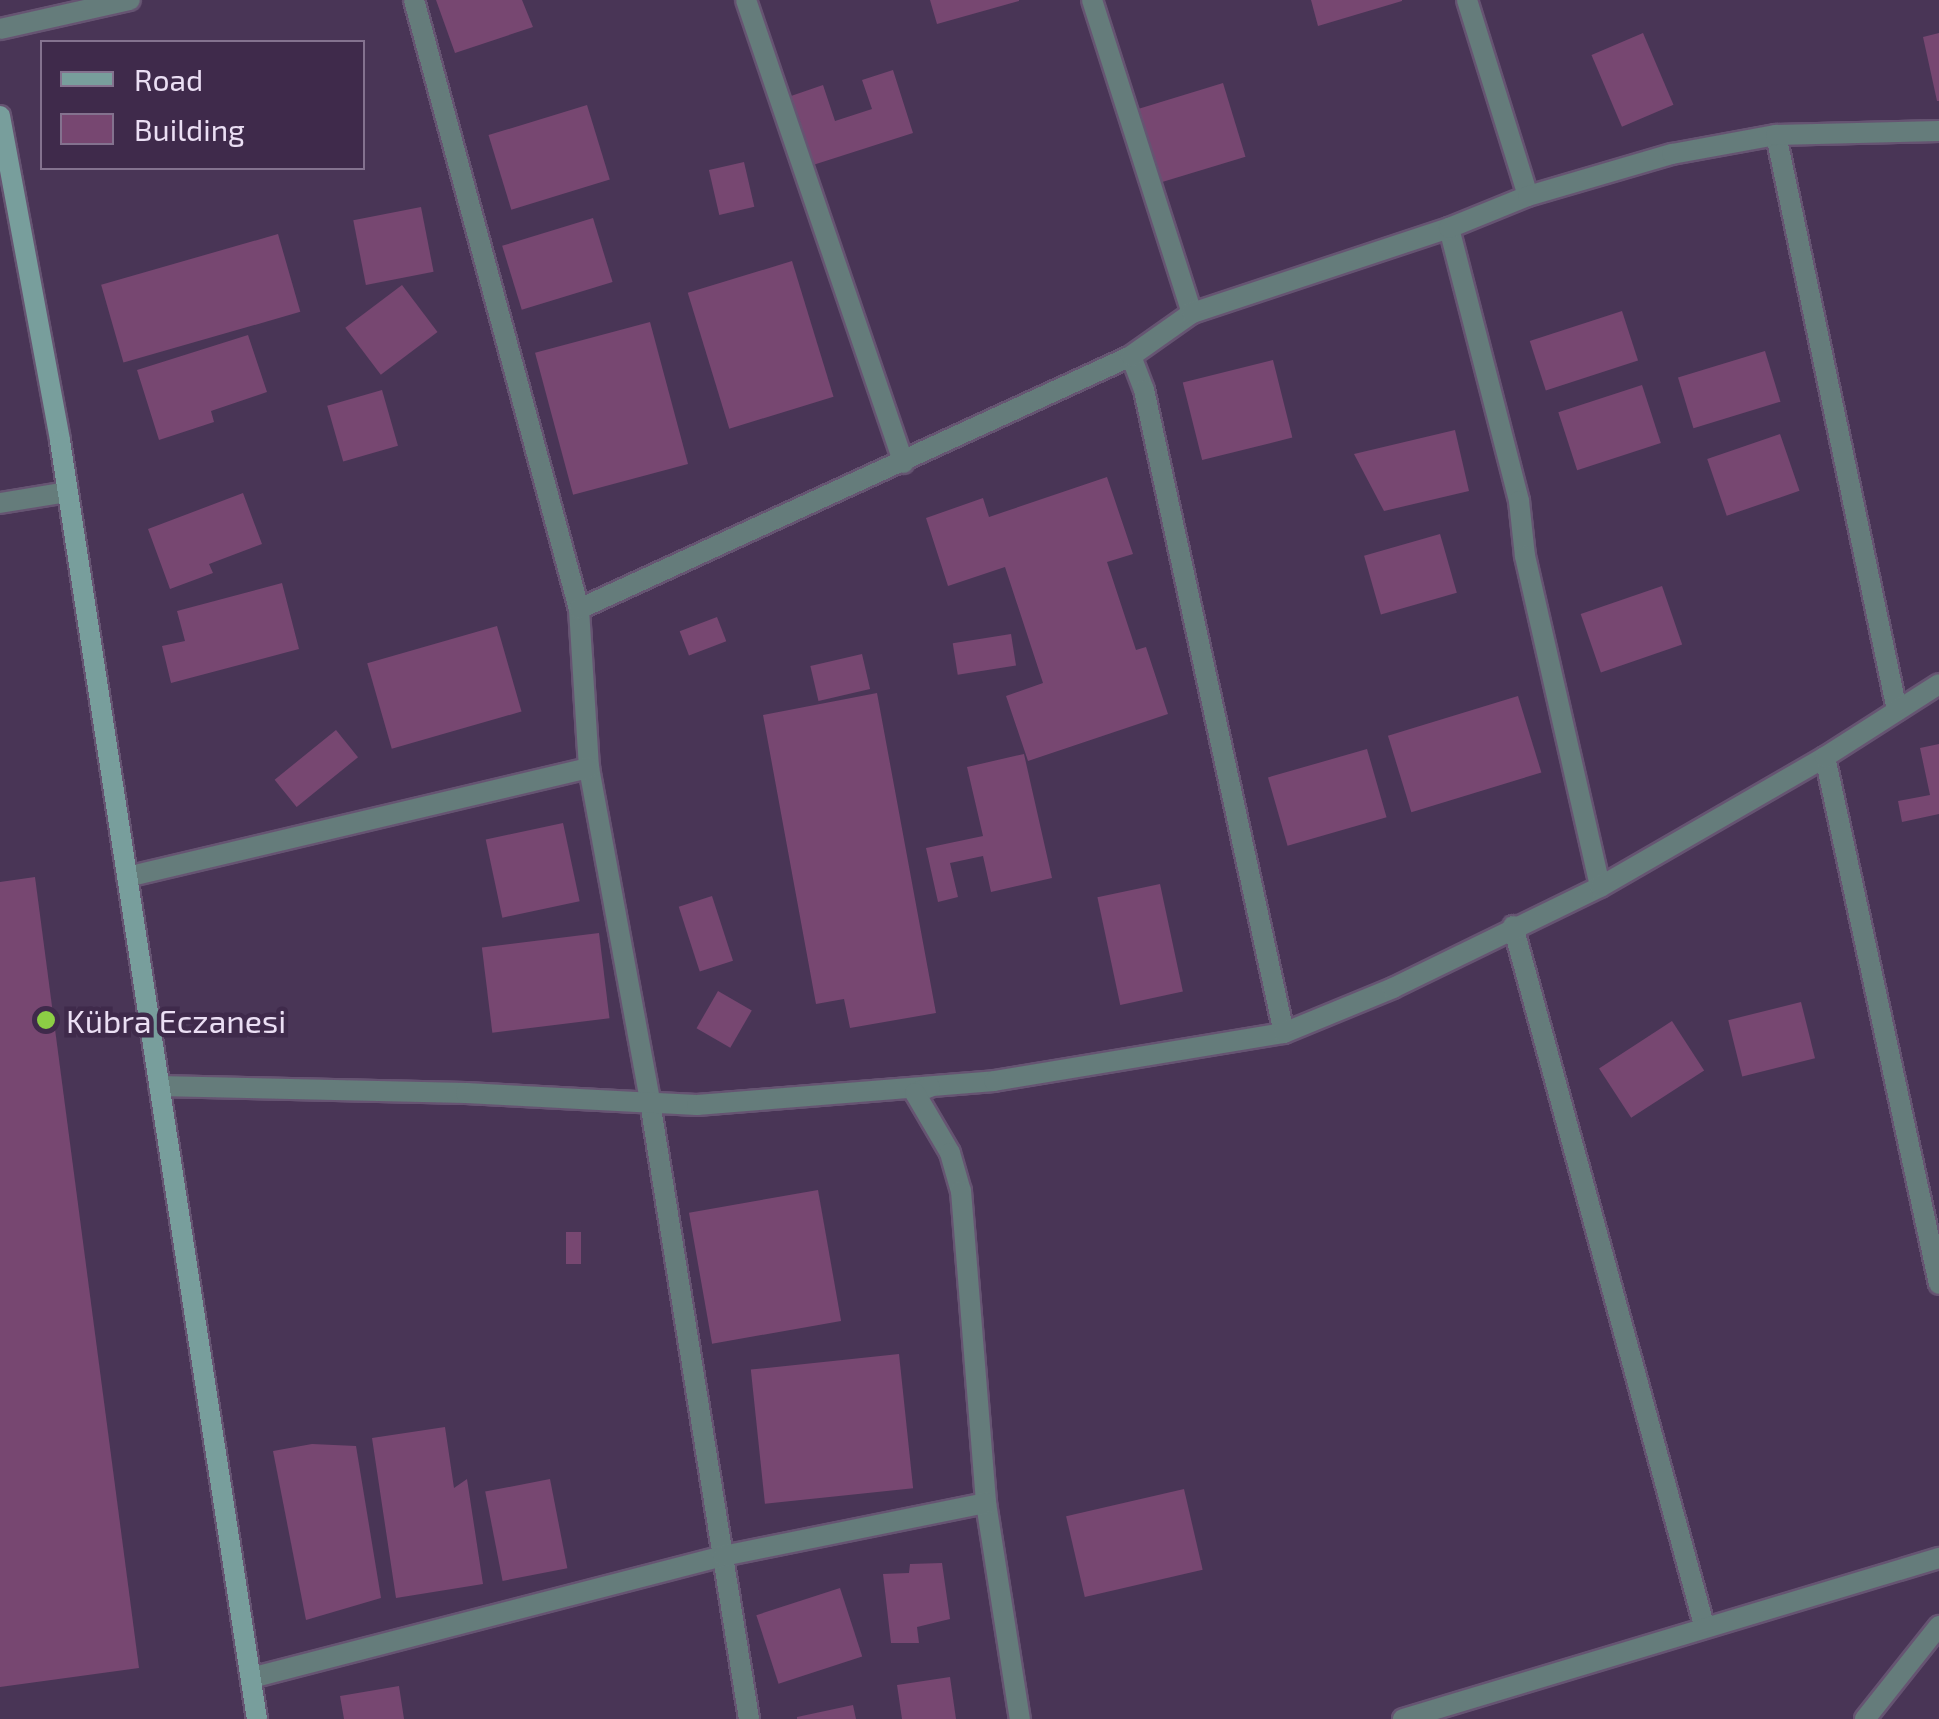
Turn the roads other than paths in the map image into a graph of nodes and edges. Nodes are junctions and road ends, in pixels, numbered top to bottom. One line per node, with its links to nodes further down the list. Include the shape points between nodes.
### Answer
1 (130, 0): 6 (street)
2 (414, 0): 17 (street)
3 (746, 0): 14 (street)
4 (1092, 0): 12 (street)
5 (1467, 0): 10 (street)
6 (0, 30)
7 (0, 116): 15 (street)
8 (1939, 130): 9 (street)
9 (1776, 135): 10 (street, via 1672,154); 19 (street)
10 (1528, 196): 11 (street)
11 (1449, 228): 12 (street); 23 (street, via 1520,501 1525,556)
12 (1192, 313): 13 (street)
13 (1131, 356): 14 (street); 25 (street, via 1144,390)
14 (904, 463): 17 (street)
15 (68, 492): 16 (street); 22 (street)
16 (0, 503)
17 (579, 609): 21 (street)
18 (1939, 684): 19 (street)
19 (1898, 710): 20 (street)
20 (1825, 757): 23 (street); 29 (street)
21 (589, 768): 22 (street); 28 (street)
22 (127, 877): 26 (street)
23 (1600, 887): 24 (street)
24 (1513, 926): 25 (street, via 1393,988); 33 (street)
25 (1284, 1033): 27 (street)
26 (159, 1086): 28 (street); 35 (street)
27 (932, 1086): 28 (street, via 697,1105); 30 (street, via 914,1093 950,1153 961,1191)
28 (650, 1102): 31 (street)
29 (1939, 1284)
30 (986, 1502): 31 (street); 38 (street)
31 (723, 1556): 35 (street); 37 (street)
32 (1939, 1558): 33 (street)
33 (1704, 1625): 39 (street)
34 (1939, 1626): 40 (street)
35 (251, 1678): 36 (street)
36 (257, 1719)
37 (749, 1719)
38 (1020, 1719)
39 (1403, 1719)
40 (1866, 1719)

